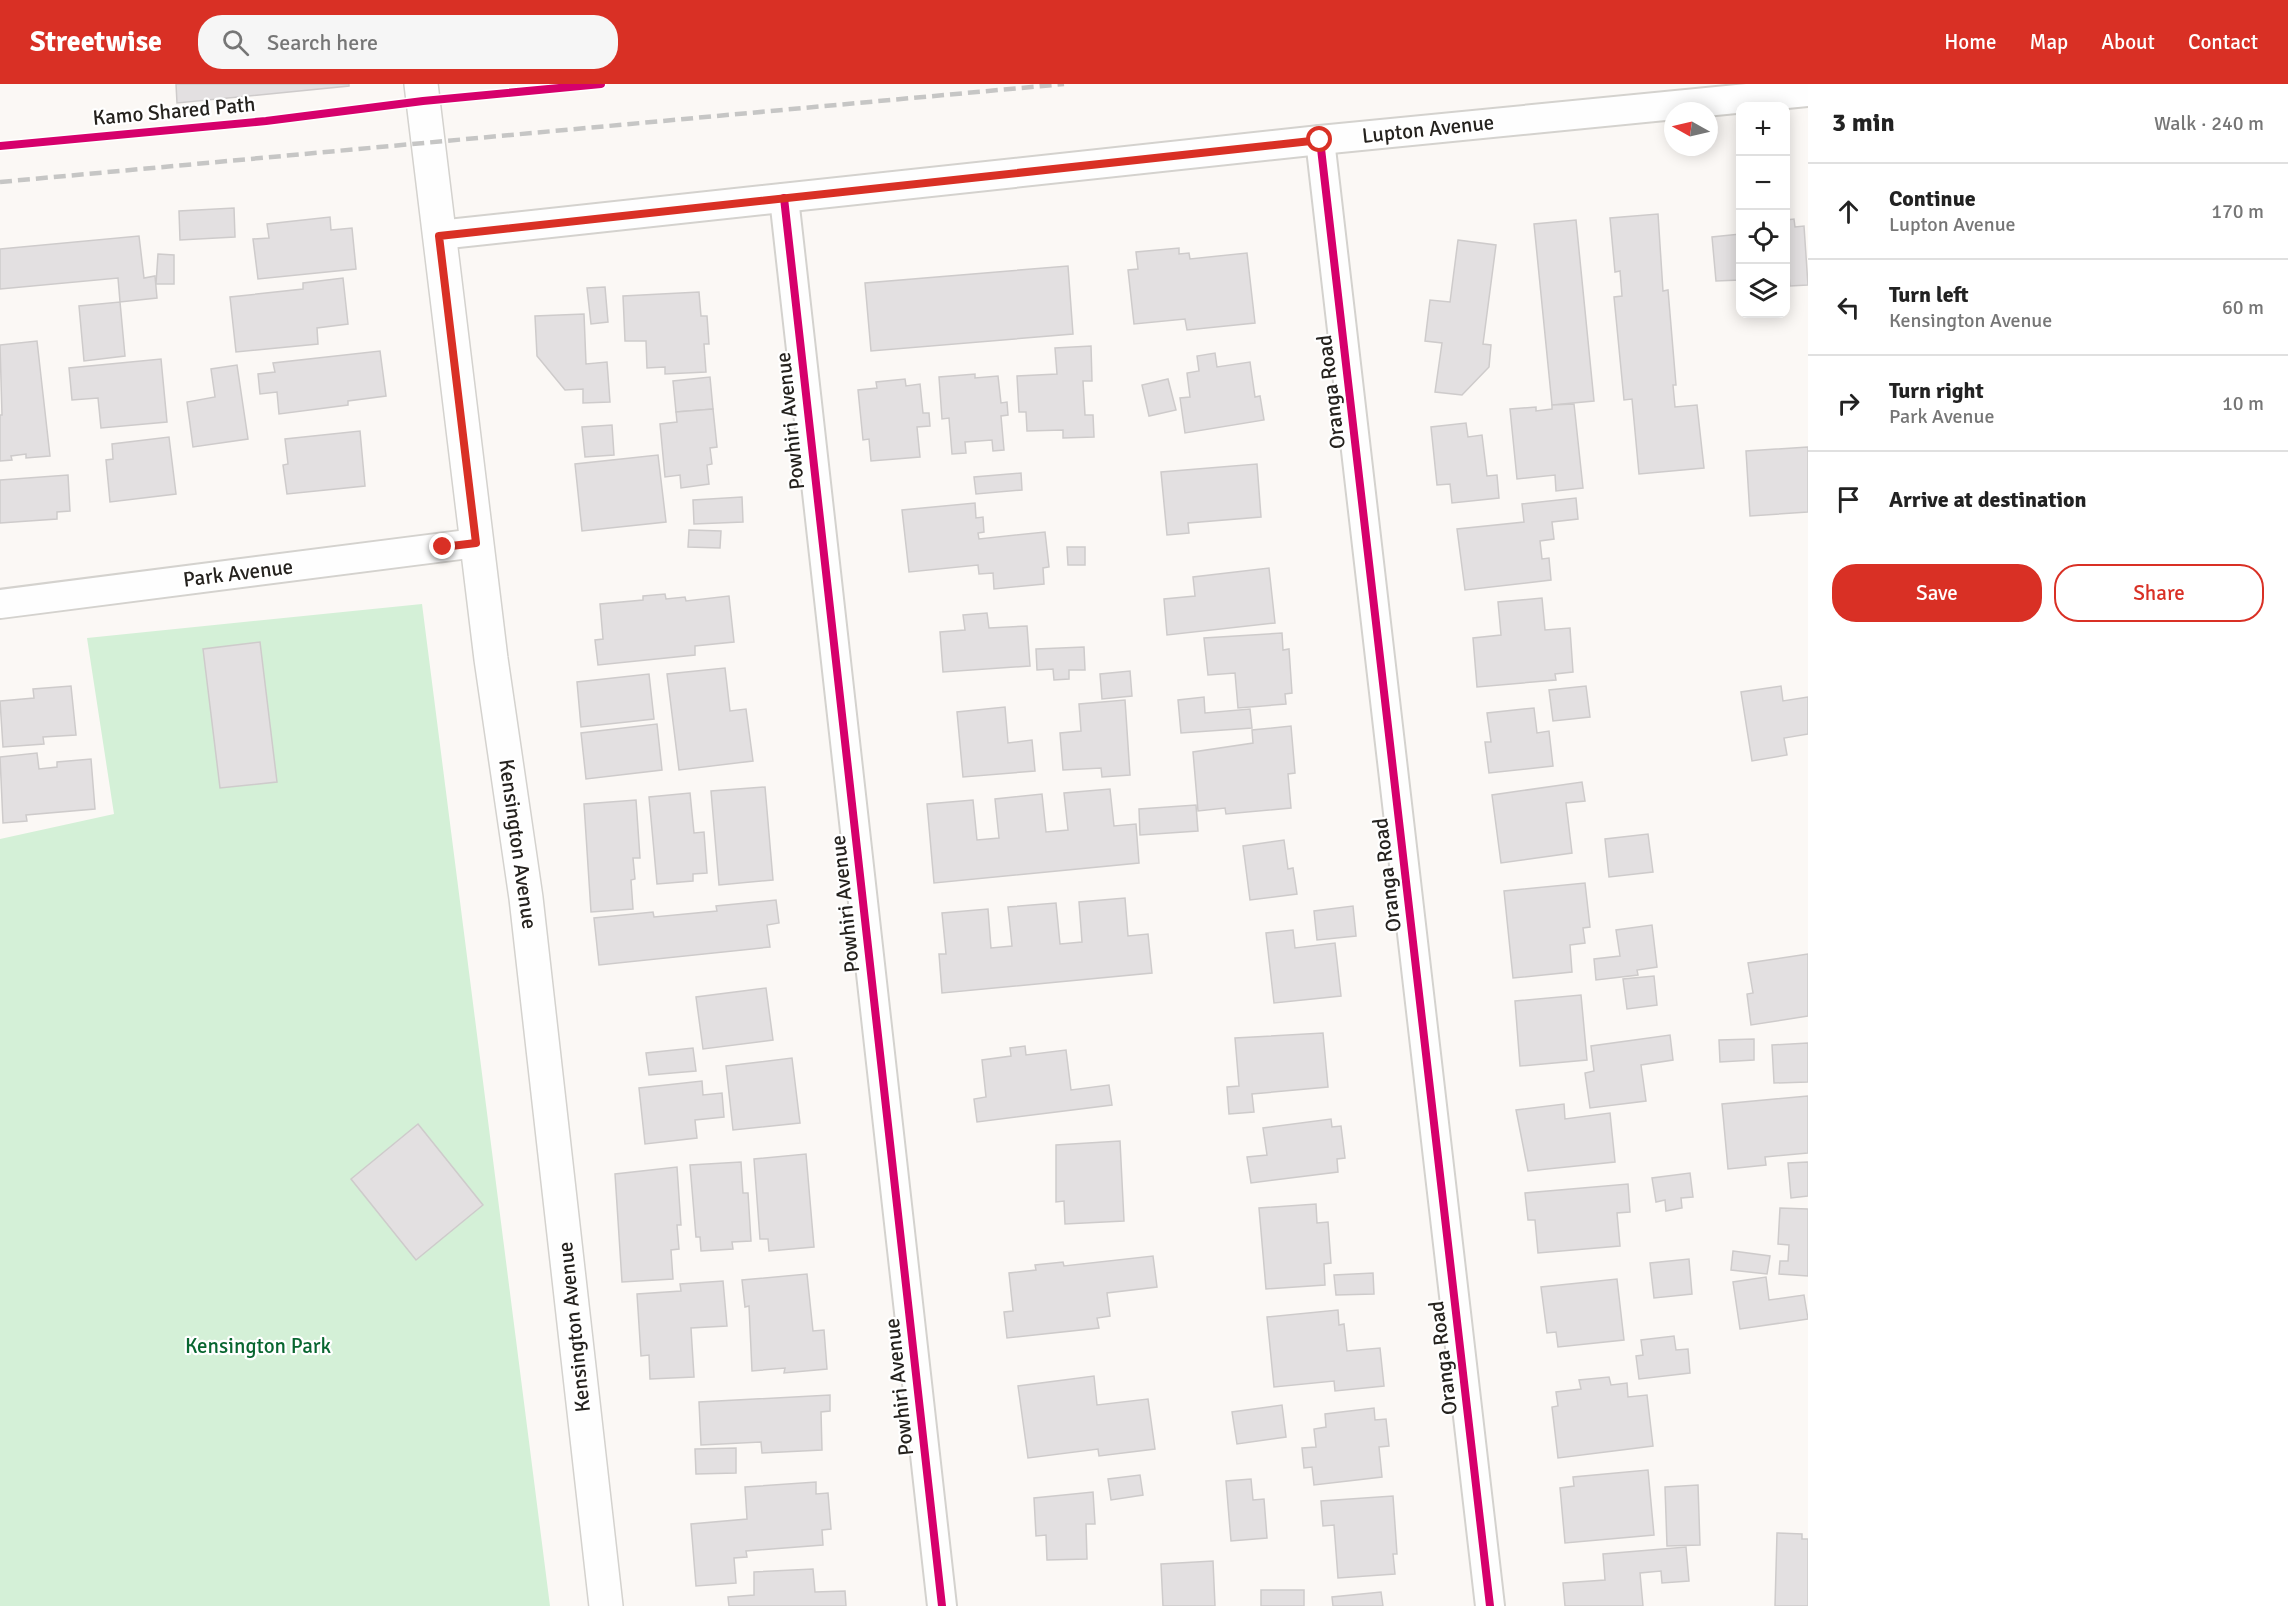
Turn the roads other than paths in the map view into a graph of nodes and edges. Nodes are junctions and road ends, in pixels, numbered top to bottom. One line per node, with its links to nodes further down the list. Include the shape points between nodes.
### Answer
1 (421, 84): 5 (main road, Kensington Avenue)
2 (1808, 92): 3 (street, Lupton Avenue)
3 (1320, 140): 4 (street, Lupton Avenue); 10 (street, Oranga Road)
4 (784, 198): 5 (street, Lupton Avenue); 9 (street, Powhiri Avenue)
5 (439, 236): 6 (main road, Kensington Avenue)
6 (476, 543): 7 (street, Park Avenue); 8 (main road, Kensington Avenue, via 526,898)
7 (0, 604)
8 (606, 1606)
9 (942, 1606)
10 (1490, 1606)

